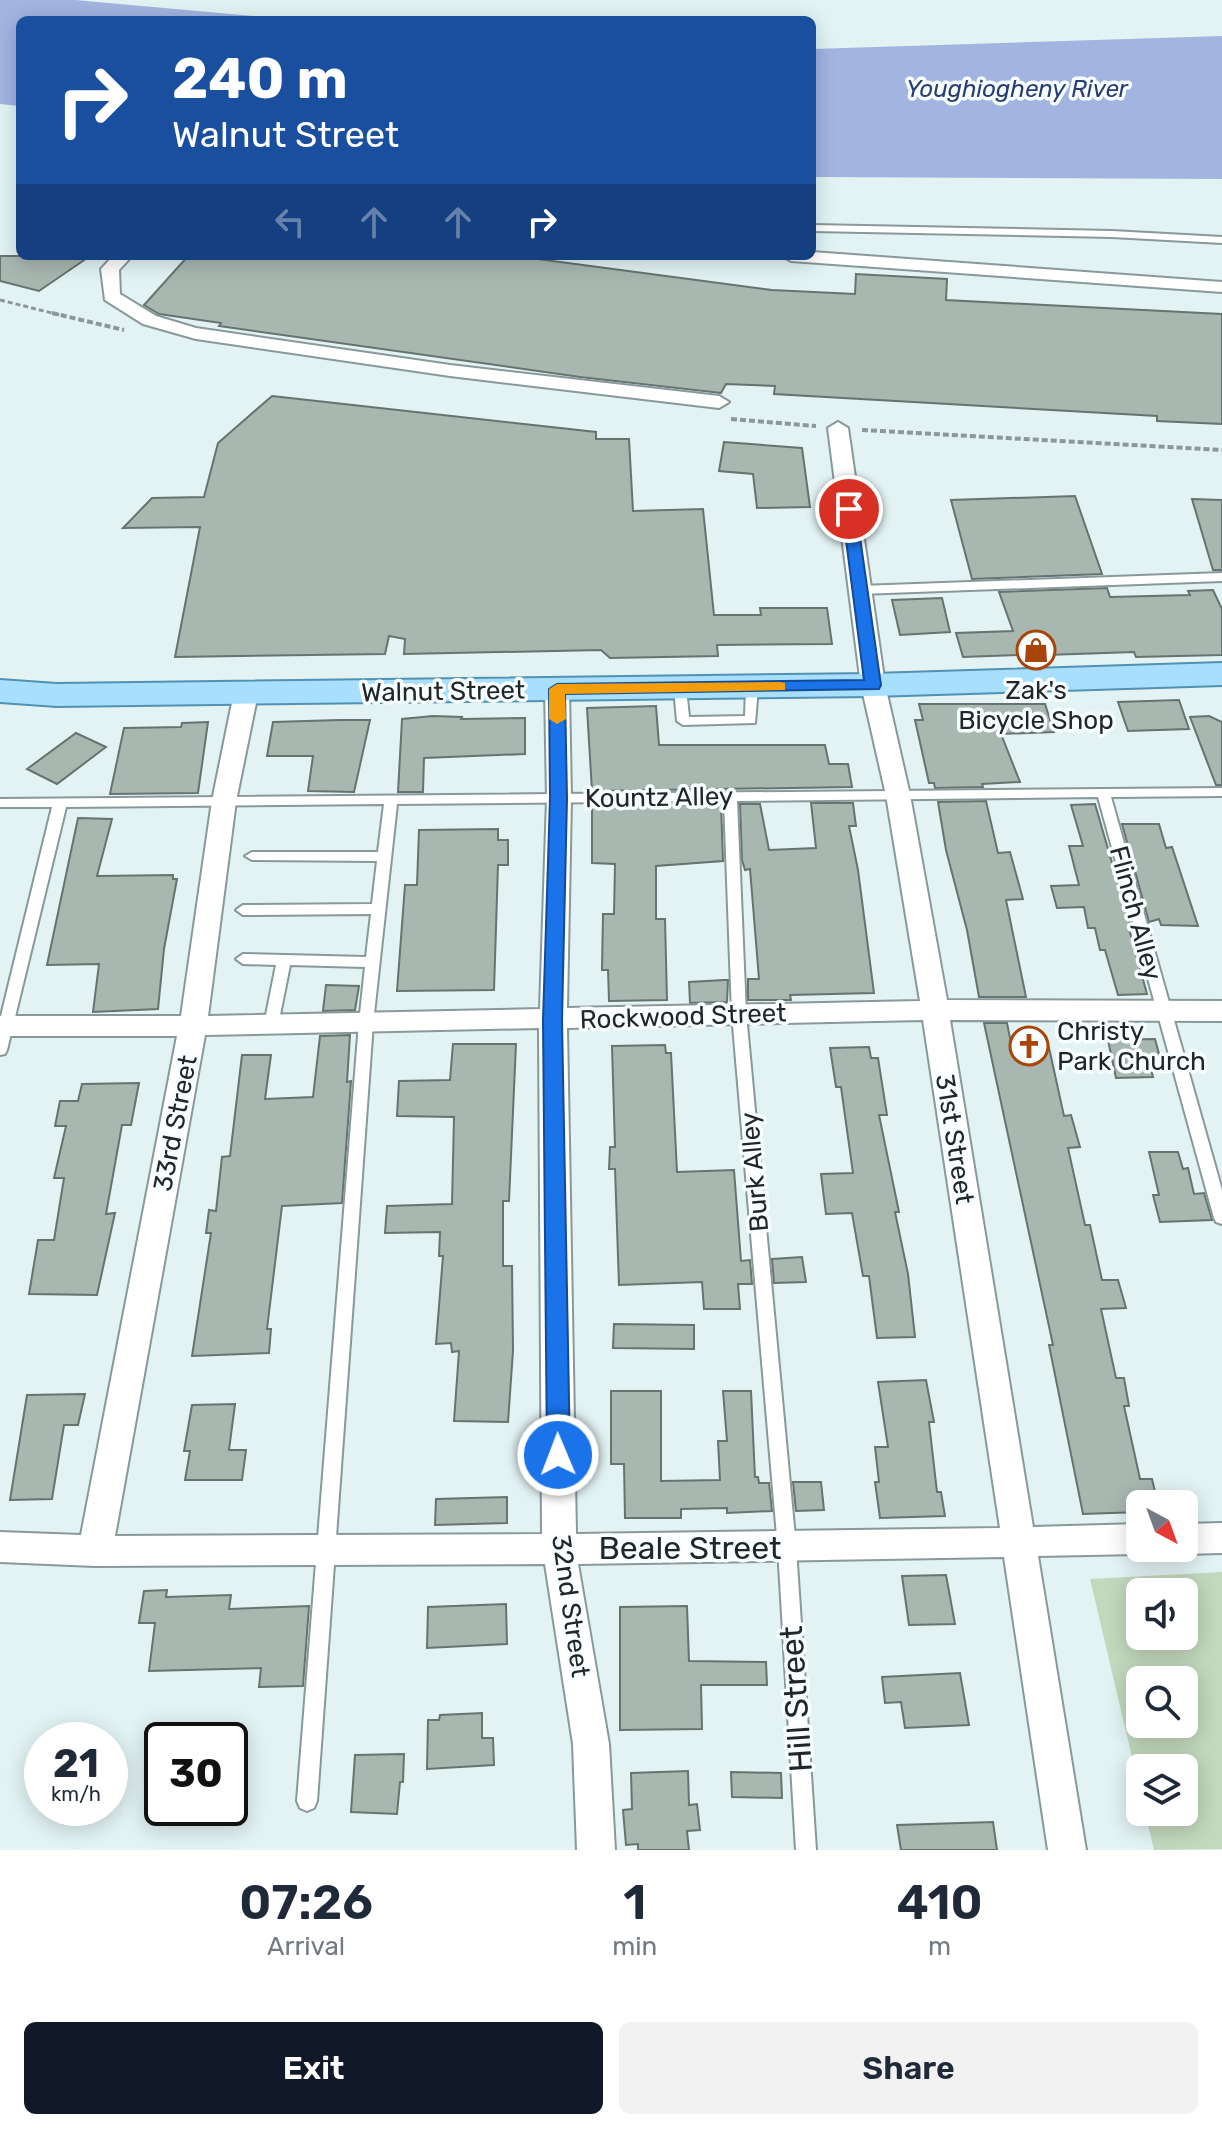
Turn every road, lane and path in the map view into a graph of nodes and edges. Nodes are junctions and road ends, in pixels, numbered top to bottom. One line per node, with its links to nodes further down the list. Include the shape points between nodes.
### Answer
1 (816, 228): 2 (lane)
2 (1222, 240)
3 (816, 258): 5 (street)
4 (119, 260): 6 (street, via 110,269 111,296 128,311 174,328 462,374)
5 (1222, 287)
6 (719, 402)
7 (838, 428): 9 (street, 31st Street)
8 (1222, 577): 9 (lane)
9 (860, 590): 11 (street, 31st Street)
10 (1222, 674): 11 (main road, Walnut Street)
11 (873, 685): 12 (main road, Walnut Street); 17 (street, 31st Street)
12 (557, 689): 14 (main road, Walnut Street); 19 (street, 32nd Street)
13 (0, 691): 14 (main road, Walnut Street)
14 (246, 693): 21 (street, 33rd Street)
15 (1222, 792): 16 (lane, Kountz Alley)
16 (1103, 793): 17 (lane, Kountz Alley); 32 (lane, Flinch Alley)
17 (898, 795): 18 (lane, Kountz Alley); 31 (street, 31st Street)
18 (730, 797): 19 (lane, Kountz Alley); 34 (lane, Burk Alley)
19 (559, 798): 20 (lane, Kountz Alley); 35 (street, 32nd Street)
20 (391, 800): 21 (lane, Kountz Alley); 25 (lane)
21 (224, 801): 23 (lane, Kountz Alley); 38 (street, 33rd Street)
22 (0, 803): 23 (lane, Kountz Alley)
23 (60, 803): 39 (lane)
24 (252, 856): 25 (lane)
25 (385, 857): 26 (lane)
26 (379, 909): 27 (lane); 30 (lane)
27 (243, 910)
28 (243, 959): 29 (lane)
29 (284, 959): 30 (lane); 37 (lane)
30 (373, 962): 36 (lane)
31 (935, 1010): 32 (street, Rockwood Street); 34 (street, Rockwood Street); 44 (street, 31st Street)
32 (1163, 1011): 33 (street, Rockwood Street); 40 (lane, Flinch Alley)
33 (1222, 1011)
34 (739, 1014): 35 (street, Rockwood Street); 46 (lane, Burk Alley)
35 (553, 1020): 36 (street, Rockwood Street); 47 (street, 32nd Street)
36 (366, 1023): 37 (street, Rockwood Street); 48 (lane)
37 (271, 1025): 38 (street, Rockwood Street)
38 (193, 1026): 39 (street, Rockwood Street); 49 (street, 33rd Street)
39 (2, 1034)
40 (1222, 1218)
41 (1222, 1538): 43 (street)
42 (1126, 1539): 44 (street, Beale Street)
43 (1198, 1539)
44 (1017, 1540): 46 (street, Beale Street); 53 (street, 31st Street)
45 (0, 1547): 49 (street, Beale Street)
46 (787, 1548): 47 (street, Beale Street); 52 (lane, Hill Street)
47 (559, 1549): 48 (street, Beale Street); 51 (street, 32nd Street, via 591,1744)
48 (327, 1550): 49 (street, Beale Street); 50 (lane)
49 (95, 1551)
50 (307, 1801)
51 (596, 1850)
52 (806, 1850)
53 (1067, 1850)

